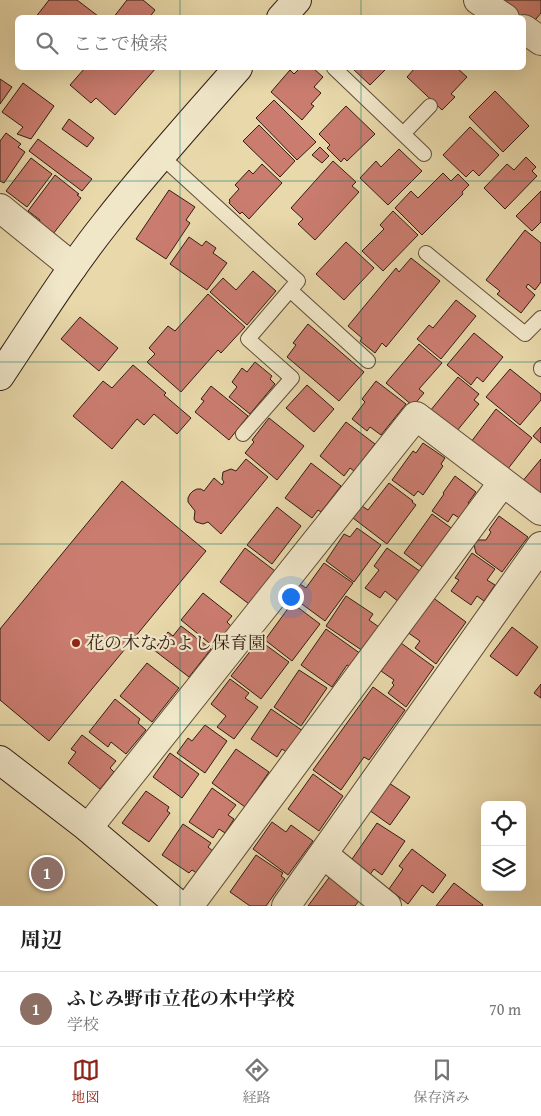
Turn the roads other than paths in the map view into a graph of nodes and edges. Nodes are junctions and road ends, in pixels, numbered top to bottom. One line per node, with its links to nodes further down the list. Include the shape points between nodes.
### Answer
1 (297, 0): 3 (street)
2 (478, 0): 4 (street)
3 (283, 15)
4 (501, 15)
5 (526, 30): 6 (street)
6 (541, 40)
7 (236, 70): 12 (street)
8 (336, 70): 10 (lane)
9 (430, 106): 10 (lane)
10 (404, 133): 11 (lane)
11 (424, 154)
12 (161, 156): 15 (street); 16 (lane, via 298,281)
13 (0, 208): 15 (street)
14 (426, 253): 17 (lane, via 525,334)
15 (73, 268): 19 (street)
16 (290, 290): 18 (lane); 20 (lane, via 248,339 292,378)
17 (541, 318)
18 (368, 361)
19 (0, 376)
20 (243, 434)
21 (503, 482): 22 (street); 25 (street, via 416,416); 28 (street)
22 (541, 511)
23 (541, 546): 26 (street)
24 (0, 760): 25 (street)
25 (88, 828): 27 (street)
26 (323, 854): 29 (street); 30 (street)
27 (180, 906)
28 (189, 906)
29 (286, 906)
30 (387, 906)

